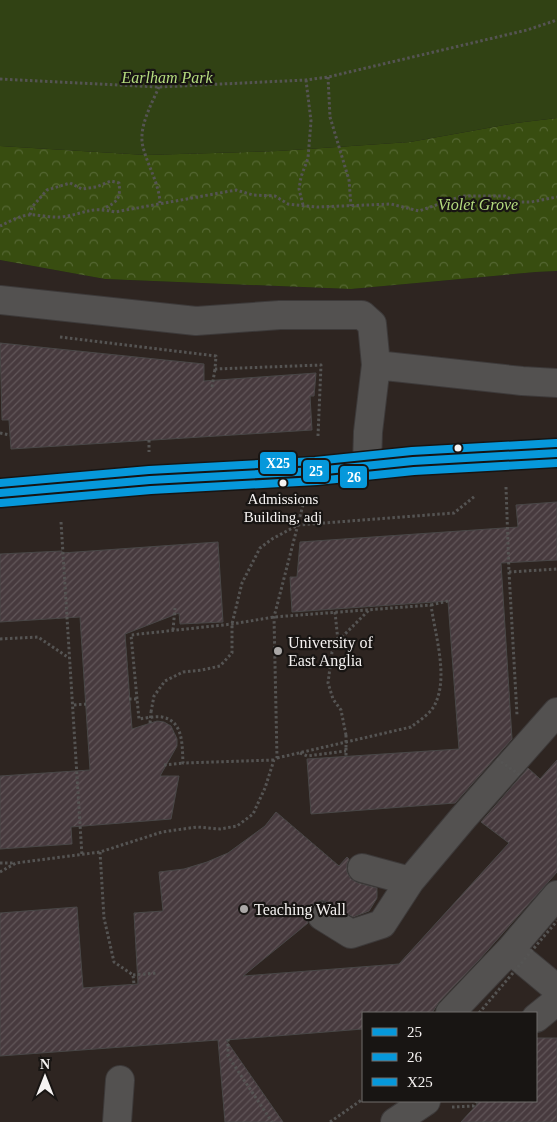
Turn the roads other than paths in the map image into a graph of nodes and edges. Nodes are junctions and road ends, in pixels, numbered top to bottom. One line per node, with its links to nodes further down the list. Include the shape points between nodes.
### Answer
1 (0, 300): 2 (lane, via 196,320 362,315 372,324)
2 (376, 365): 3 (lane); 5 (lane)
3 (557, 383)
4 (557, 453): 5 (lane)
5 (367, 465): 6 (lane)
6 (0, 493)
7 (557, 712): 9 (lane)
8 (362, 868): 9 (lane)
9 (410, 881): 11 (lane, via 382,924 351,934)
10 (557, 894): 12 (lane)
11 (322, 916)
12 (510, 950): 13 (lane); 15 (lane)
13 (557, 989)
14 (557, 1001): 16 (lane)
15 (451, 1012)
16 (537, 1017)
17 (120, 1080): 19 (lane)
18 (425, 1102): 20 (lane)
19 (116, 1122)
20 (395, 1122)

